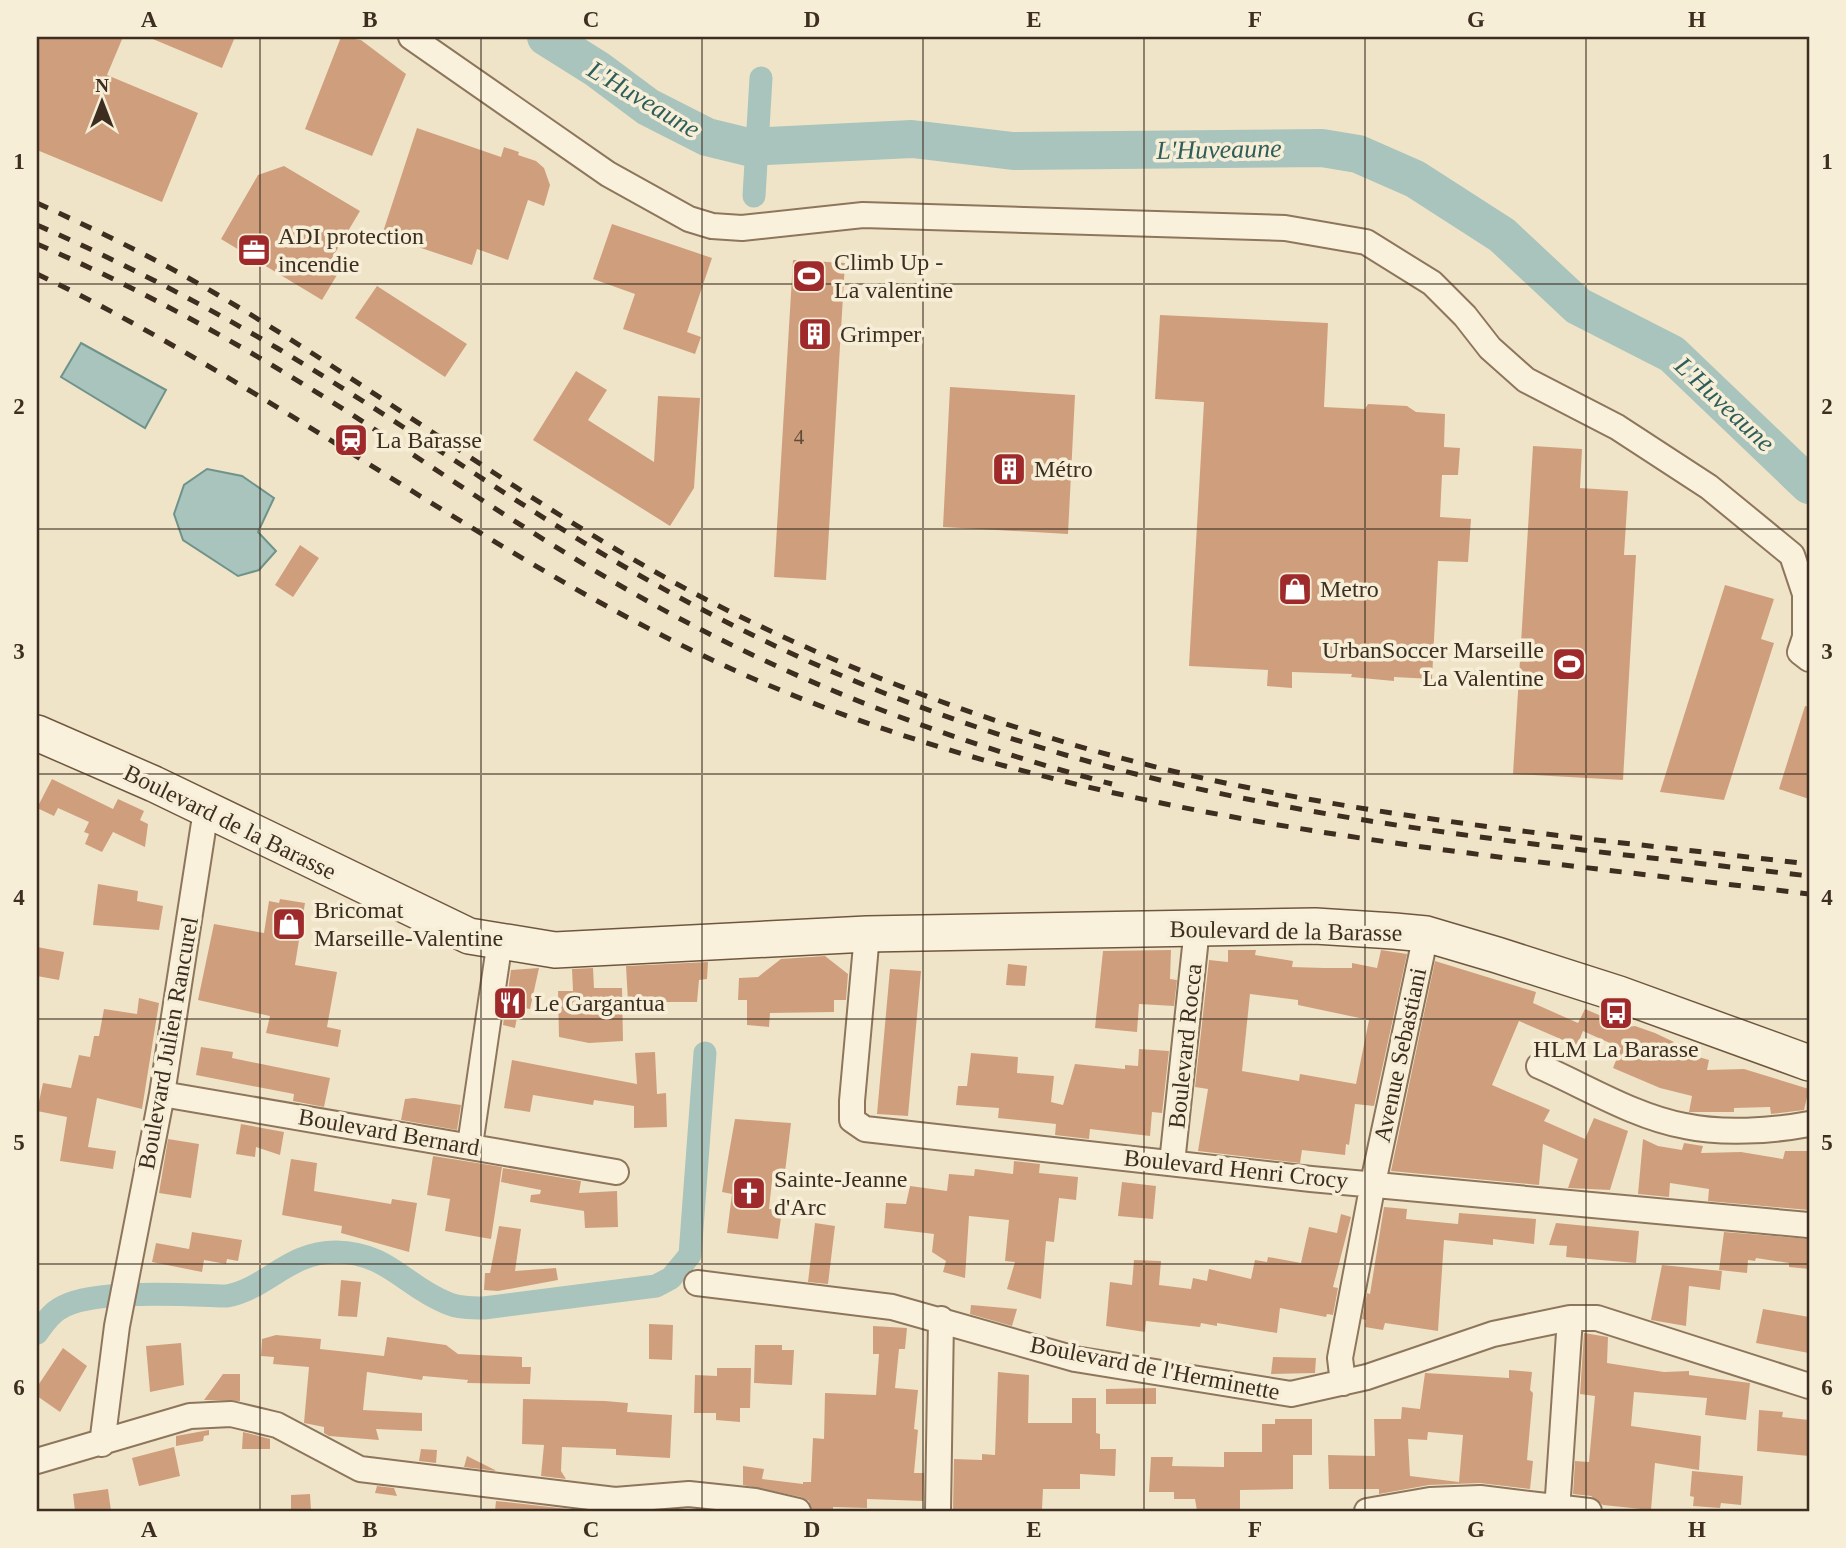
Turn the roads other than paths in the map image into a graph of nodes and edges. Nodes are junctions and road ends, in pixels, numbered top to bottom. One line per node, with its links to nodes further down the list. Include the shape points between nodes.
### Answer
1 (411, 37): 2 (street, via 608,174 689,219 712,226 742,228 863,215 1285,228 1366,242 1432,283 1490,348 1526,380 1617,428 1709,487 1792,555 1805,594 1805,638 1800,652)
2 (1809, 659)
3 (37, 733): 4 (main road, Boulevard de la Barasse)
4 (206, 810): 8 (main road, Boulevard de la Barasse, via 469,936); 11 (street, Boulevard Julien Rancurel)
5 (1197, 928): 6 (main road, Boulevard de la Barasse); 7 (main road, Boulevard de la Barasse, via 1315,926); 14 (street, Boulevard Rocca)
6 (867, 934): 8 (main road, Boulevard de la Barasse, via 810,920 557,929); 14 (street, Boulevard Henri Crocy, via 852,1101 852,1119 865,1129)
7 (1426, 934): 9 (main road, Boulevard de la Barasse, via 1619,994); 16 (street, Avenue Sebastiani)
8 (500, 940): 13 (street)
9 (1809, 1063)
10 (1539, 1066): 12 (street, via 1685,1126 1738,1129)
11 (162, 1094): 13 (street, Boulevard Bernard); 23 (street, Boulevard Julien Rancurel, via 119,1314)
12 (1809, 1124)
13 (470, 1145): 15 (street, Boulevard Bernard)
14 (1172, 1163): 16 (street, Boulevard Henri Crocy)
15 (616, 1172)
16 (1373, 1183): 17 (street, Boulevard Henri Crocy); 21 (street, Avenue Sebastiani, via 1340,1358)
17 (1808, 1225)
18 (696, 1283): 20 (street, Boulevard de l'Herminette, via 892,1307)
19 (1570, 1318): 21 (street, Boulevard de l'Herminette, via 1493,1335); 22 (street, Boulevard de l'Herminette, via 1597,1318); 25 (street)
20 (941, 1319): 21 (street, Boulevard de l'Herminette, via 1076,1359 1292,1394); 27 (street)
21 (1343, 1383)
22 (1809, 1386)
23 (103, 1444): 24 (street); 26 (street, via 190,1416 231,1414 277,1425 360,1469 615,1500 688,1494)
24 (37, 1461)
25 (1557, 1510): 28 (street, via 1480,1498 1430,1500); 29 (street)
26 (798, 1511)
27 (938, 1511)
28 (1367, 1511)
29 (1589, 1511)

